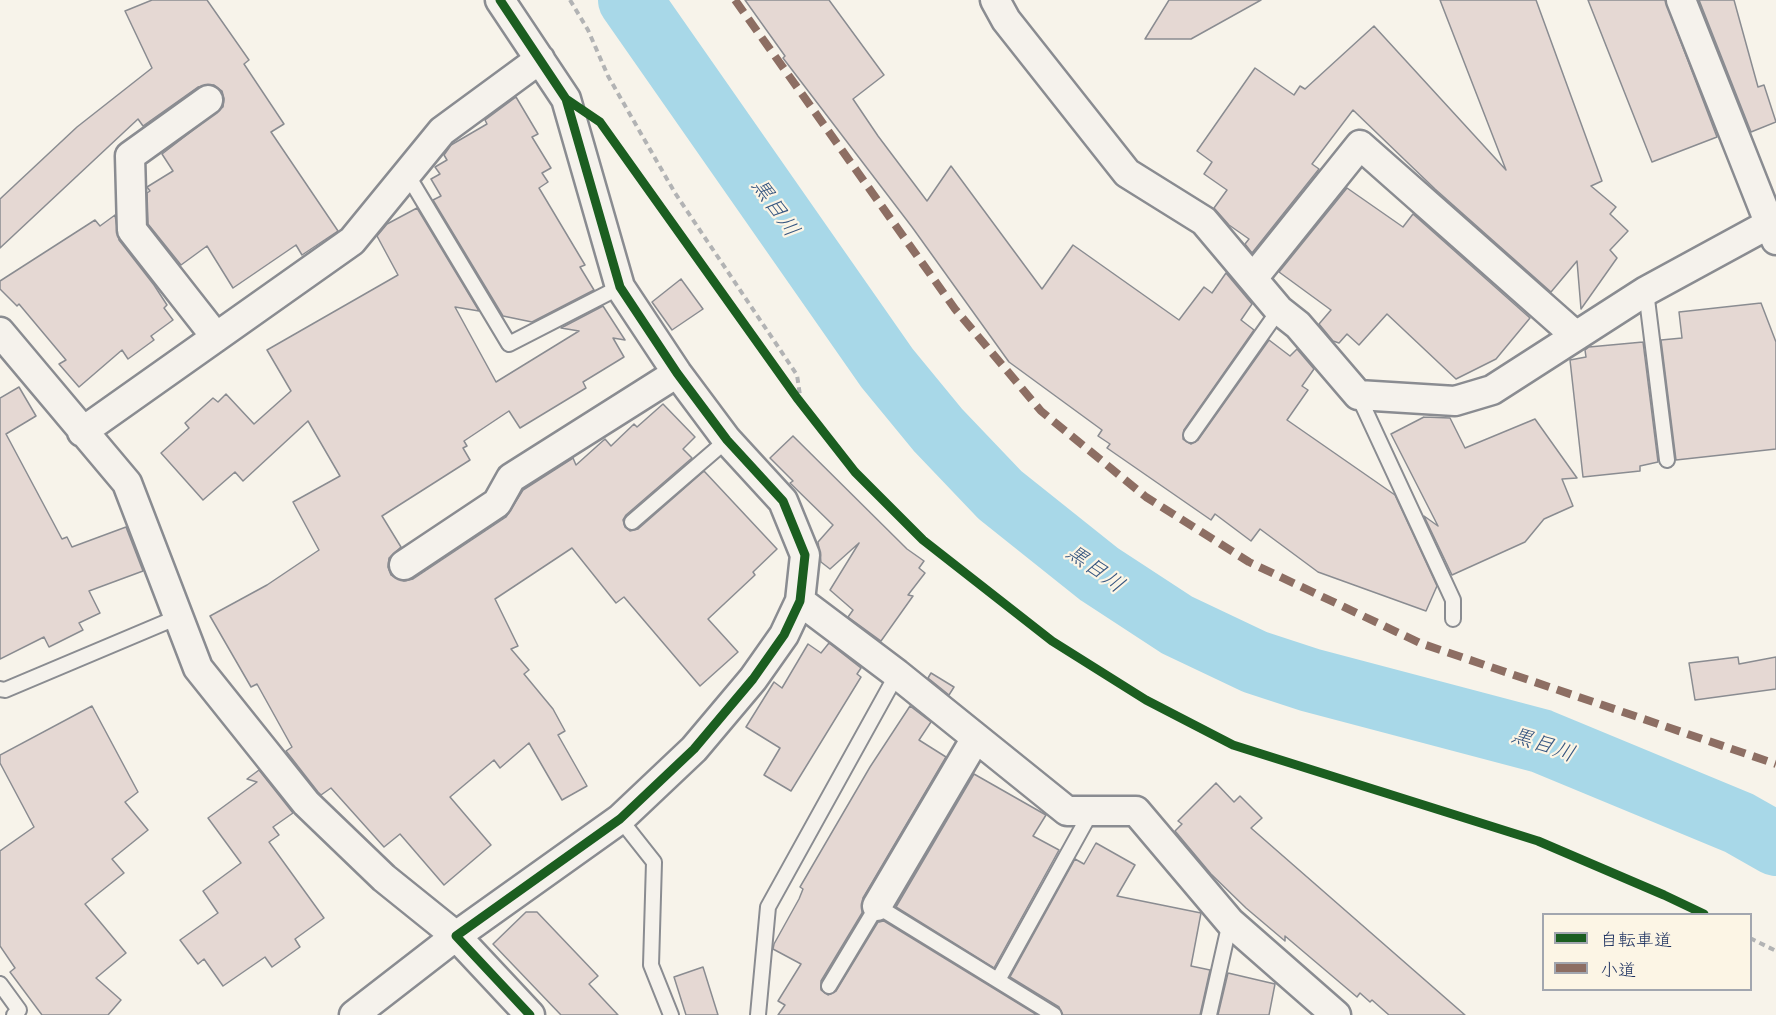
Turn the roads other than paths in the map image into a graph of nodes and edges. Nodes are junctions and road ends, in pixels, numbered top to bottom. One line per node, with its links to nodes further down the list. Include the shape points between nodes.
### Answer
1 (500, 0): 4 (street)
2 (995, 0): 8 (street, via 1006,20 1127,173 1204,221)
3 (1681, 0): 7 (street)
4 (540, 59): 6 (street, via 442,131); 9 (street, via 566,99)
5 (208, 100): 14 (street, via 130,156 132,230)
6 (407, 174): 9 (lane, via 509,344); 14 (street, via 352,241)
7 (1772, 232): 10 (street)
8 (1254, 277): 11 (street); 13 (street, via 1360,145)
9 (620, 287): 15 (street)
10 (1646, 291): 13 (street); 20 (lane)
11 (1279, 310): 16 (street, via 1298,325); 18 (lane)
12 (0, 332): 17 (street)
13 (1576, 336): 16 (street, via 1492,390 1455,401)
14 (216, 337): 17 (street)
15 (678, 373): 19 (street); 22 (street, via 511,478 497,503)
16 (1358, 395): 25 (lane, via 1453,600)
17 (82, 432): 24 (street, via 127,483)
18 (1191, 435)
19 (727, 440): 21 (lane); 23 (street, via 783,501 806,555)
20 (1667, 460)
21 (632, 522)
22 (404, 565)
23 (800, 601): 26 (street); 30 (street, via 784,635 753,679 694,749)
24 (178, 617): 27 (lane); 33 (street, via 198,668 306,802 384,878)
25 (1453, 619)
26 (897, 674): 28 (street); 41 (lane, via 768,906)
27 (0, 689)
28 (976, 738): 29 (street, via 1067,811); 31 (street)
29 (1091, 812): 32 (street, via 1136,811); 34 (lane)
30 (620, 819): 33 (street); 40 (lane, via 654,862 651,965)
31 (877, 906): 34 (lane); 36 (lane)
32 (1230, 922): 43 (lane); 44 (street)
33 (456, 936): 38 (street); 39 (street)
34 (998, 980): 42 (lane)
35 (0, 984): 37 (lane, via 19,1010)
36 (829, 986)
37 (14, 1015)
38 (354, 1015)
39 (530, 1015)
40 (671, 1015)
41 (758, 1015)
42 (1054, 1015)
43 (1209, 1015)
44 (1336, 1015)

